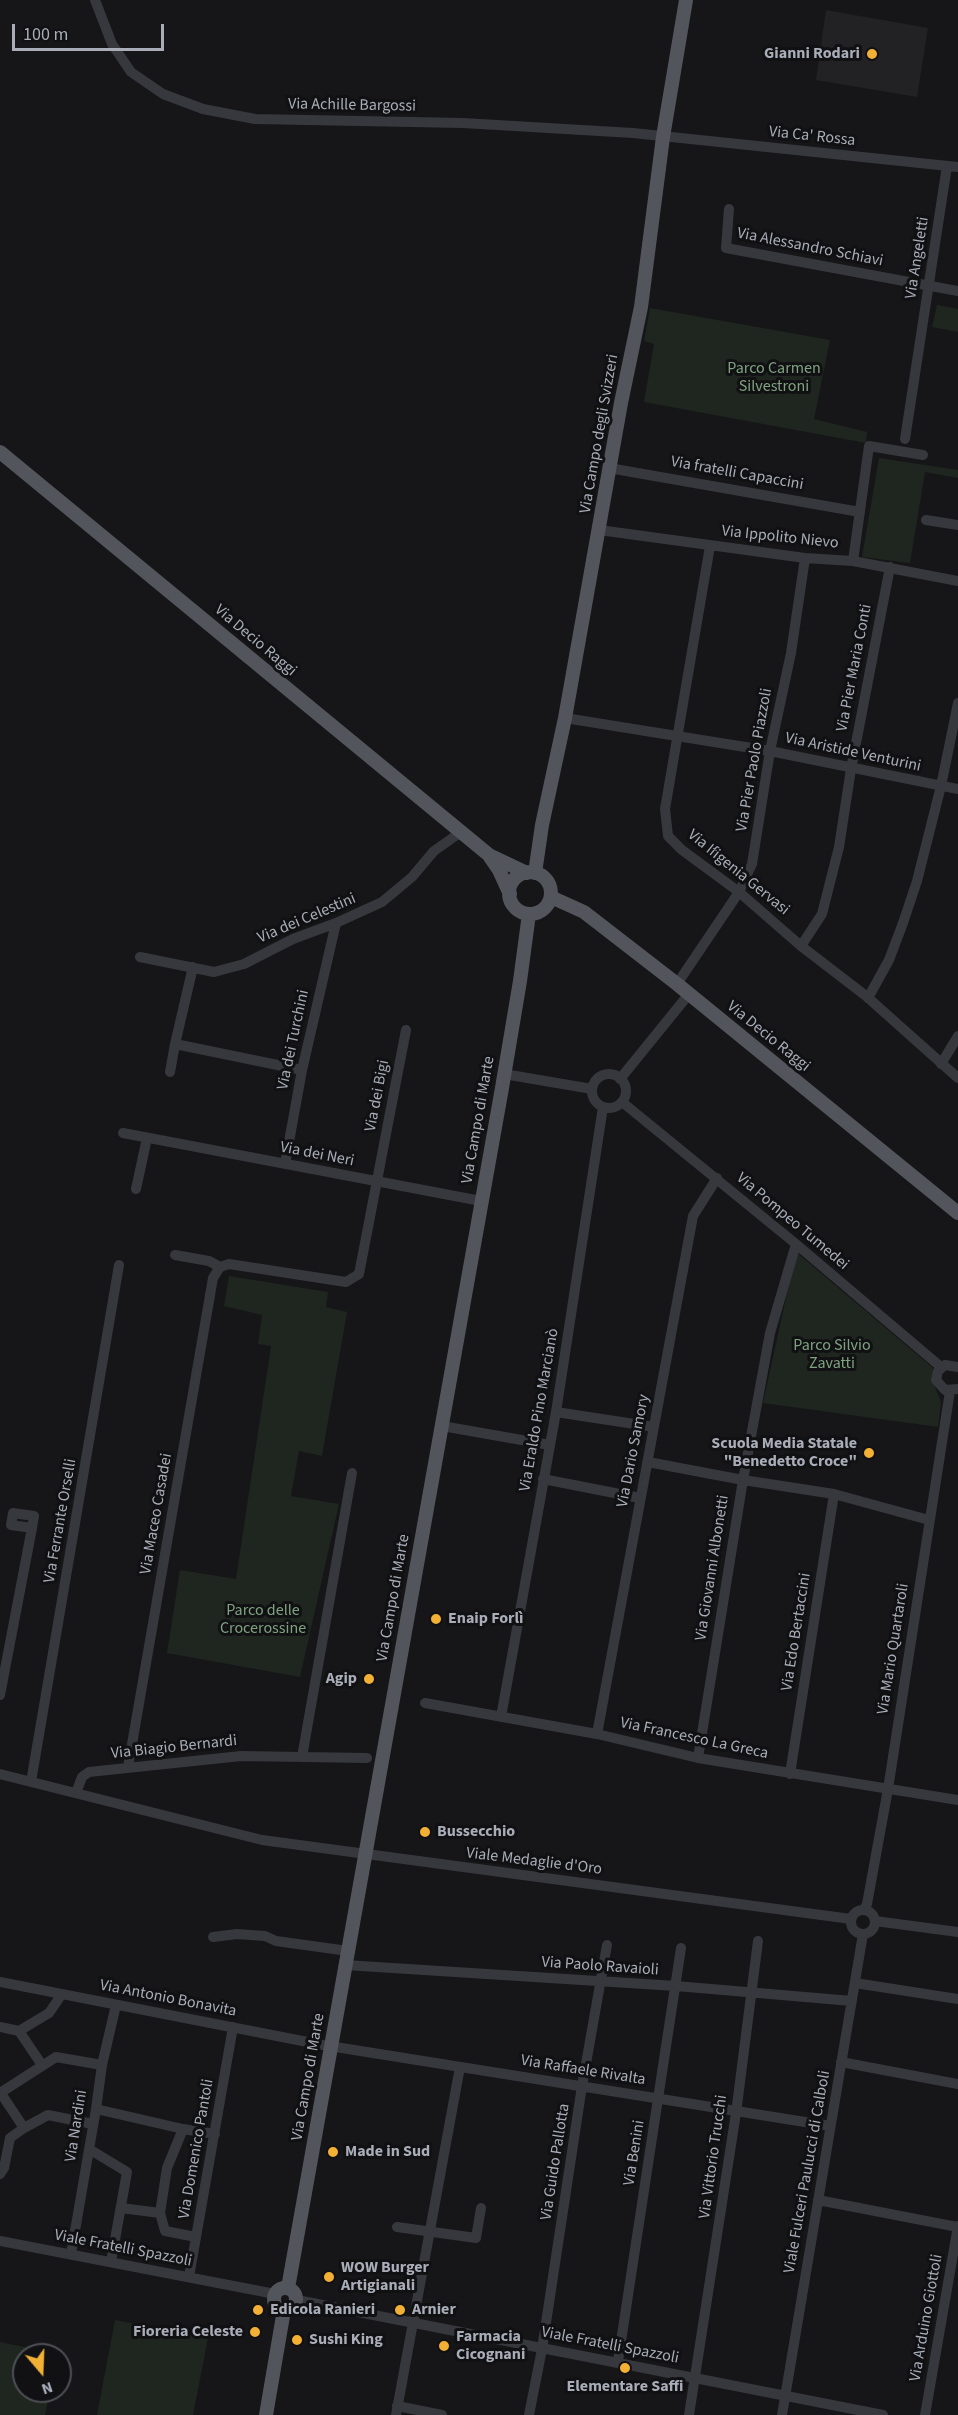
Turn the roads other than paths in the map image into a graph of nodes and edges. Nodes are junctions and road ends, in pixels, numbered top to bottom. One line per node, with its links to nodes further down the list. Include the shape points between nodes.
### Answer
1 (95, 0): 3 (street, Via Achille Bargossi, via 112,44 131,72 163,94 203,109 255,119 462,123)
2 (686, 0): 3 (main road, Via Campo degli Svizzeri)
3 (663, 137): 4 (street, Via Ca' Rossa); 11 (main road, Via Campo degli Svizzeri, via 641,307)
4 (953, 167): 6 (street, Via Angeletti)
5 (729, 208): 6 (street, Via Alessandro Schiavi, via 726,248)
6 (928, 286): 7 (street); 8 (street, Via Angeletti)
7 (958, 291)
8 (905, 440)
9 (0, 452): 28 (main road, Via Decio Raggi)
10 (923, 455): 12 (street, via 869,446)
11 (609, 468): 12 (street, Via fratelli Capaccini); 15 (main road, Via Campo degli Svizzeri)
12 (860, 512): 18 (street)
13 (926, 520): 14 (street)
14 (958, 525)
15 (599, 530): 16 (street, Via Ippolito Nievo); 22 (main road, Via Campo degli Svizzeri)
16 (710, 546): 17 (street, Via Ippolito Nievo); 23 (street, Via Ifigenia Gervasi)
17 (805, 558): 18 (street, Via Ippolito Nievo); 24 (street, Via Pier Paolo Piazzoli, via 791,653)
18 (853, 561): 19 (street, Via Ippolito Nievo)
19 (890, 567): 20 (street, Via Ippolito Nievo); 25 (street, Via Pier Maria Conti)
20 (958, 580)
21 (958, 703): 26 (street)
22 (565, 718): 23 (street, Via Aristide Venturini); 30 (main road, Via Campo degli Svizzeri)
23 (678, 736): 24 (street, Via Aristide Venturini); 31 (street, Via Ifigenia Gervasi, via 665,809 668,836)
24 (770, 751): 25 (street, Via Aristide Venturini); 31 (street, Via Pier Paolo Piazzoli, via 752,864)
25 (851, 769): 26 (street, Via Aristide Venturini); 36 (street, Via Pier Maria Conti, via 839,847 822,914)
26 (941, 786): 27 (street, Via Aristide Venturini); 41 (street, via 903,923)
27 (958, 789)
28 (461, 832): 29 (main road, Via Decio Raggi); 35 (street, Via dei Celestini, via 434,851 412,877 382,902)
29 (489, 855): 30 (main road, Via Decio Raggi); 32 (main road, Via Decio Raggi)
30 (531, 873): 32 (main road, via 521,874 513,882); 33 (main road, via 546,879)
31 (740, 892): 36 (street, Via Ifigenia Gervasi); 39 (street, Via Pier Paolo Piazzoli)
32 (510, 894): 34 (main road, via 518,909)
33 (551, 897): 34 (main road, via 540,911); 39 (main road, Via Decio Raggi, via 584,912)
34 (528, 914): 48 (main road, Via Campo di Marte)
35 (336, 923): 38 (street, Via dei Celestini, via 244,964 214,972); 46 (street, Via dei Turchini)
36 (801, 946): 41 (street, Via Ifigenia Gervasi)
37 (140, 957): 38 (street, Via dei Celestini)
38 (193, 967): 44 (street)
39 (677, 984): 40 (main road, Via Decio Raggi)
40 (689, 994): 50 (street); 61 (main road, Via Decio Raggi)
41 (868, 998): 45 (street, Via Ifigenia Gervasi)
42 (406, 1030): 58 (street, Via dei Bigi)
43 (958, 1036): 45 (street)
44 (175, 1044): 46 (street); 47 (street)
45 (941, 1064): 49 (street, Via Ifigenia Gervasi)
46 (302, 1070): 56 (street, Via dei Turchini)
47 (170, 1072)
48 (504, 1074): 51 (street); 60 (main road, Via Campo di Marte)
49 (958, 1078)
50 (620, 1079): 51 (street, via 606,1075); 52 (street, via 626,1092)
51 (592, 1089): 53 (street, via 595,1100)
52 (622, 1102): 53 (street, via 614,1108); 57 (street, Via Pompeo Tumedei)
53 (603, 1107): 69 (street, Via Eraldo Pino Marcianò)
54 (123, 1133): 55 (street, Via dei Neri)
55 (147, 1138): 56 (street, Via dei Neri); 59 (street)
56 (285, 1164): 58 (street, Via dei Neri)
57 (717, 1178): 62 (street, Via Pompeo Tumedei); 71 (street, Via Dario Samory, via 693,1216)
58 (376, 1181): 60 (street, Via dei Neri); 65 (street, Via dei Bigi, via 359,1274 346,1282 229,1264)
59 (136, 1189)
60 (482, 1201): 70 (main road, Via Campo di Marte)
61 (958, 1213)
62 (796, 1244): 67 (street, Via Pompeo Tumedei); 76 (street, Via Giovanni Albonetti, via 770,1333)
63 (176, 1255): 65 (street)
64 (119, 1265): 91 (street, Via Ferrante Orselli)
65 (220, 1267): 88 (street, Via Maceo Casadei, via 213,1278)
66 (958, 1367): 67 (street, via 949,1364)
67 (941, 1368): 68 (street, via 936,1375 938,1384)
68 (954, 1390): 79 (street, Via Mario Quartaroli)
69 (556, 1412): 71 (street); 72 (street, Via Eraldo Pino Marcianò)
70 (442, 1426): 72 (street); 95 (main road, Via Campo di Marte)
71 (654, 1427): 73 (street, Via Dario Samory)
72 (550, 1445): 75 (street, Via Eraldo Pino Marcianò)
73 (648, 1462): 76 (street); 78 (street, Via Dario Samory)
74 (352, 1473): 85 (street)
75 (543, 1479): 78 (street); 83 (street, Via Eraldo Pino Marcianò)
76 (743, 1480): 77 (street); 87 (street, Via Giovanni Albonetti)
77 (834, 1494): 79 (street); 90 (street, Via Edo Bertaccini)
78 (640, 1498): 84 (street, Via Dario Samory)
79 (929, 1520): 92 (street, Via Mario Quartaroli)
80 (32, 1528): 81 (street)
81 (0, 1695)
82 (424, 1703): 83 (street, Via Francesco La Greca)
83 (501, 1718): 84 (street, Via Francesco La Greca)
84 (597, 1734): 87 (street, Via Francesco La Greca)
85 (302, 1757): 86 (street, Via Biagio Bernardi); 88 (street, Via Biagio Bernardi, via 221,1758)
86 (367, 1758)
87 (698, 1758): 90 (street, Via Francesco La Greca)
88 (128, 1767): 93 (street, Via Biagio Bernardi, via 89,1772 82,1777)
89 (0, 1774): 91 (street)
90 (790, 1774): 92 (street, Via Francesco La Greca)
91 (31, 1782): 93 (street)
92 (888, 1789): 94 (street, Via Francesco La Greca); 96 (street, Via Mario Quartaroli)
93 (76, 1793): 95 (street, Viale Medaglie d'Oro, via 262,1840)
94 (958, 1800)
95 (365, 1855): 97 (street, Viale Medaglie d'Oro); 105 (main road, Via Campo di Marte)
96 (864, 1910): 97 (street, via 857,1911); 98 (street)
97 (851, 1919): 100 (street, via 853,1929)
98 (875, 1921): 99 (street); 100 (street, via 873,1928)
99 (958, 1932)
100 (863, 1934): 109 (street, Viale Fulceri Paulucci di Calboli)
101 (213, 1937): 105 (street, via 258,1935)
102 (758, 1941): 111 (street, Via Vittorio Trucchi)
103 (608, 1945): 108 (street, Via Guido Pallotta)
104 (681, 1948): 110 (street, Via Benini)
105 (348, 1951): 106 (main road, Via Campo di Marte)
106 (345, 1965): 108 (street, Via Paolo Ravaioli); 119 (main road, Via Campo di Marte)
107 (0, 1982): 112 (street, Via Antonio Bonavita)
108 (602, 1982): 110 (street, Via Paolo Ravaioli); 125 (street, Via Guido Pallotta)
109 (855, 1983): 113 (street); 114 (street, Viale Fulceri Paulucci di Calboli)
110 (676, 1986): 111 (street, Via Paolo Ravaioli); 127 (street, Via Benini)
111 (751, 1993): 114 (street, Via Paolo Ravaioli); 129 (street, Via Vittorio Trucchi)
112 (63, 1994): 115 (street, Via Antonio Bonavita); 118 (street, via 49,2013)
113 (958, 2000)
114 (852, 2001): 120 (street, Viale Fulceri Paulucci di Calboli)
115 (116, 2005): 117 (street, Via Antonio Bonavita); 122 (street, Via Nardini)
116 (0, 2027): 118 (street)
117 (233, 2027): 119 (street, Via Antonio Bonavita); 134 (street, Via Domenico Pantoli)
118 (19, 2031): 121 (street)
119 (331, 2045): 123 (street, Via Raffaele Rivalta); 149 (main road, Via Campo di Marte)
120 (841, 2062): 124 (street); 131 (street, Viale Fulceri Paulucci di Calboli)
121 (42, 2065): 122 (street, via 56,2057); 126 (street)
122 (102, 2065): 128 (street, Via Nardini)
123 (460, 2067): 125 (street, Via Raffaele Rivalta); 143 (street)
124 (958, 2084)
125 (582, 2086): 127 (street, Via Raffaele Rivalta); 153 (street, Via Guido Pallotta)
126 (0, 2092): 132 (street)
127 (659, 2099): 129 (street, Via Raffaele Rivalta); 154 (street, Via Benini)
128 (96, 2109): 130 (street, Via Nardini); 133 (street)
129 (736, 2112): 131 (street, Via Raffaele Rivalta); 155 (street, Via Vittorio Trucchi)
130 (93, 2124): 132 (street, via 48,2115); 135 (street, Via Nardini)
131 (831, 2126): 137 (street, Viale Fulceri Paulucci di Calboli)
132 (24, 2128): 136 (street, via 10,2138)
133 (183, 2129): 134 (street); 140 (street, via 167,2168)
134 (215, 2134): 144 (street, Via Domenico Pantoli)
135 (89, 2149): 138 (street, via 127,2172); 146 (street, Via Nardini)
136 (0, 2174)
137 (818, 2200): 141 (street); 156 (street, Viale Fulceri Paulucci di Calboli)
138 (121, 2208): 140 (street); 147 (street)
139 (481, 2208): 143 (street, via 476,2238)
140 (160, 2213): 144 (street, via 165,2231)
141 (958, 2226): 164 (street, Via Arduino Giottoli)
142 (397, 2227): 143 (street)
143 (429, 2230): 152 (street)
144 (196, 2237): 148 (street, Via Domenico Pantoli)
145 (0, 2241): 146 (street, Viale Fratelli Spazzoli)
146 (71, 2254): 147 (street, Viale Fratelli Spazzoli)
147 (111, 2262): 148 (street, Viale Fratelli Spazzoli)
148 (189, 2277): 149 (street, Viale Fratelli Spazzoli)
149 (281, 2291): 150 (main road, via 294,2292); 151 (main road, via 275,2304)
150 (297, 2300): 151 (main road); 152 (street, Viale Fratelli Spazzoli)
151 (284, 2310): 158 (main road)
152 (411, 2322): 153 (street, Viale Fratelli Spazzoli); 157 (street)
153 (542, 2349): 154 (street, Viale Fratelli Spazzoli); 160 (street, Via Guido Pallotta)
154 (618, 2361): 155 (street, Viale Fratelli Spazzoli)
155 (696, 2378): 156 (street, Viale Fratelli Spazzoli); 161 (street, Via Vittorio Trucchi)
156 (785, 2396): 162 (street, Viale Fulceri Paulucci di Calboli); 163 (street, Viale Fratelli Spazzoli)
157 (396, 2411): 159 (street)
158 (266, 2415)
159 (442, 2415)
160 (529, 2415)
161 (689, 2415)
162 (782, 2415)
163 (883, 2415)
164 (926, 2415)

